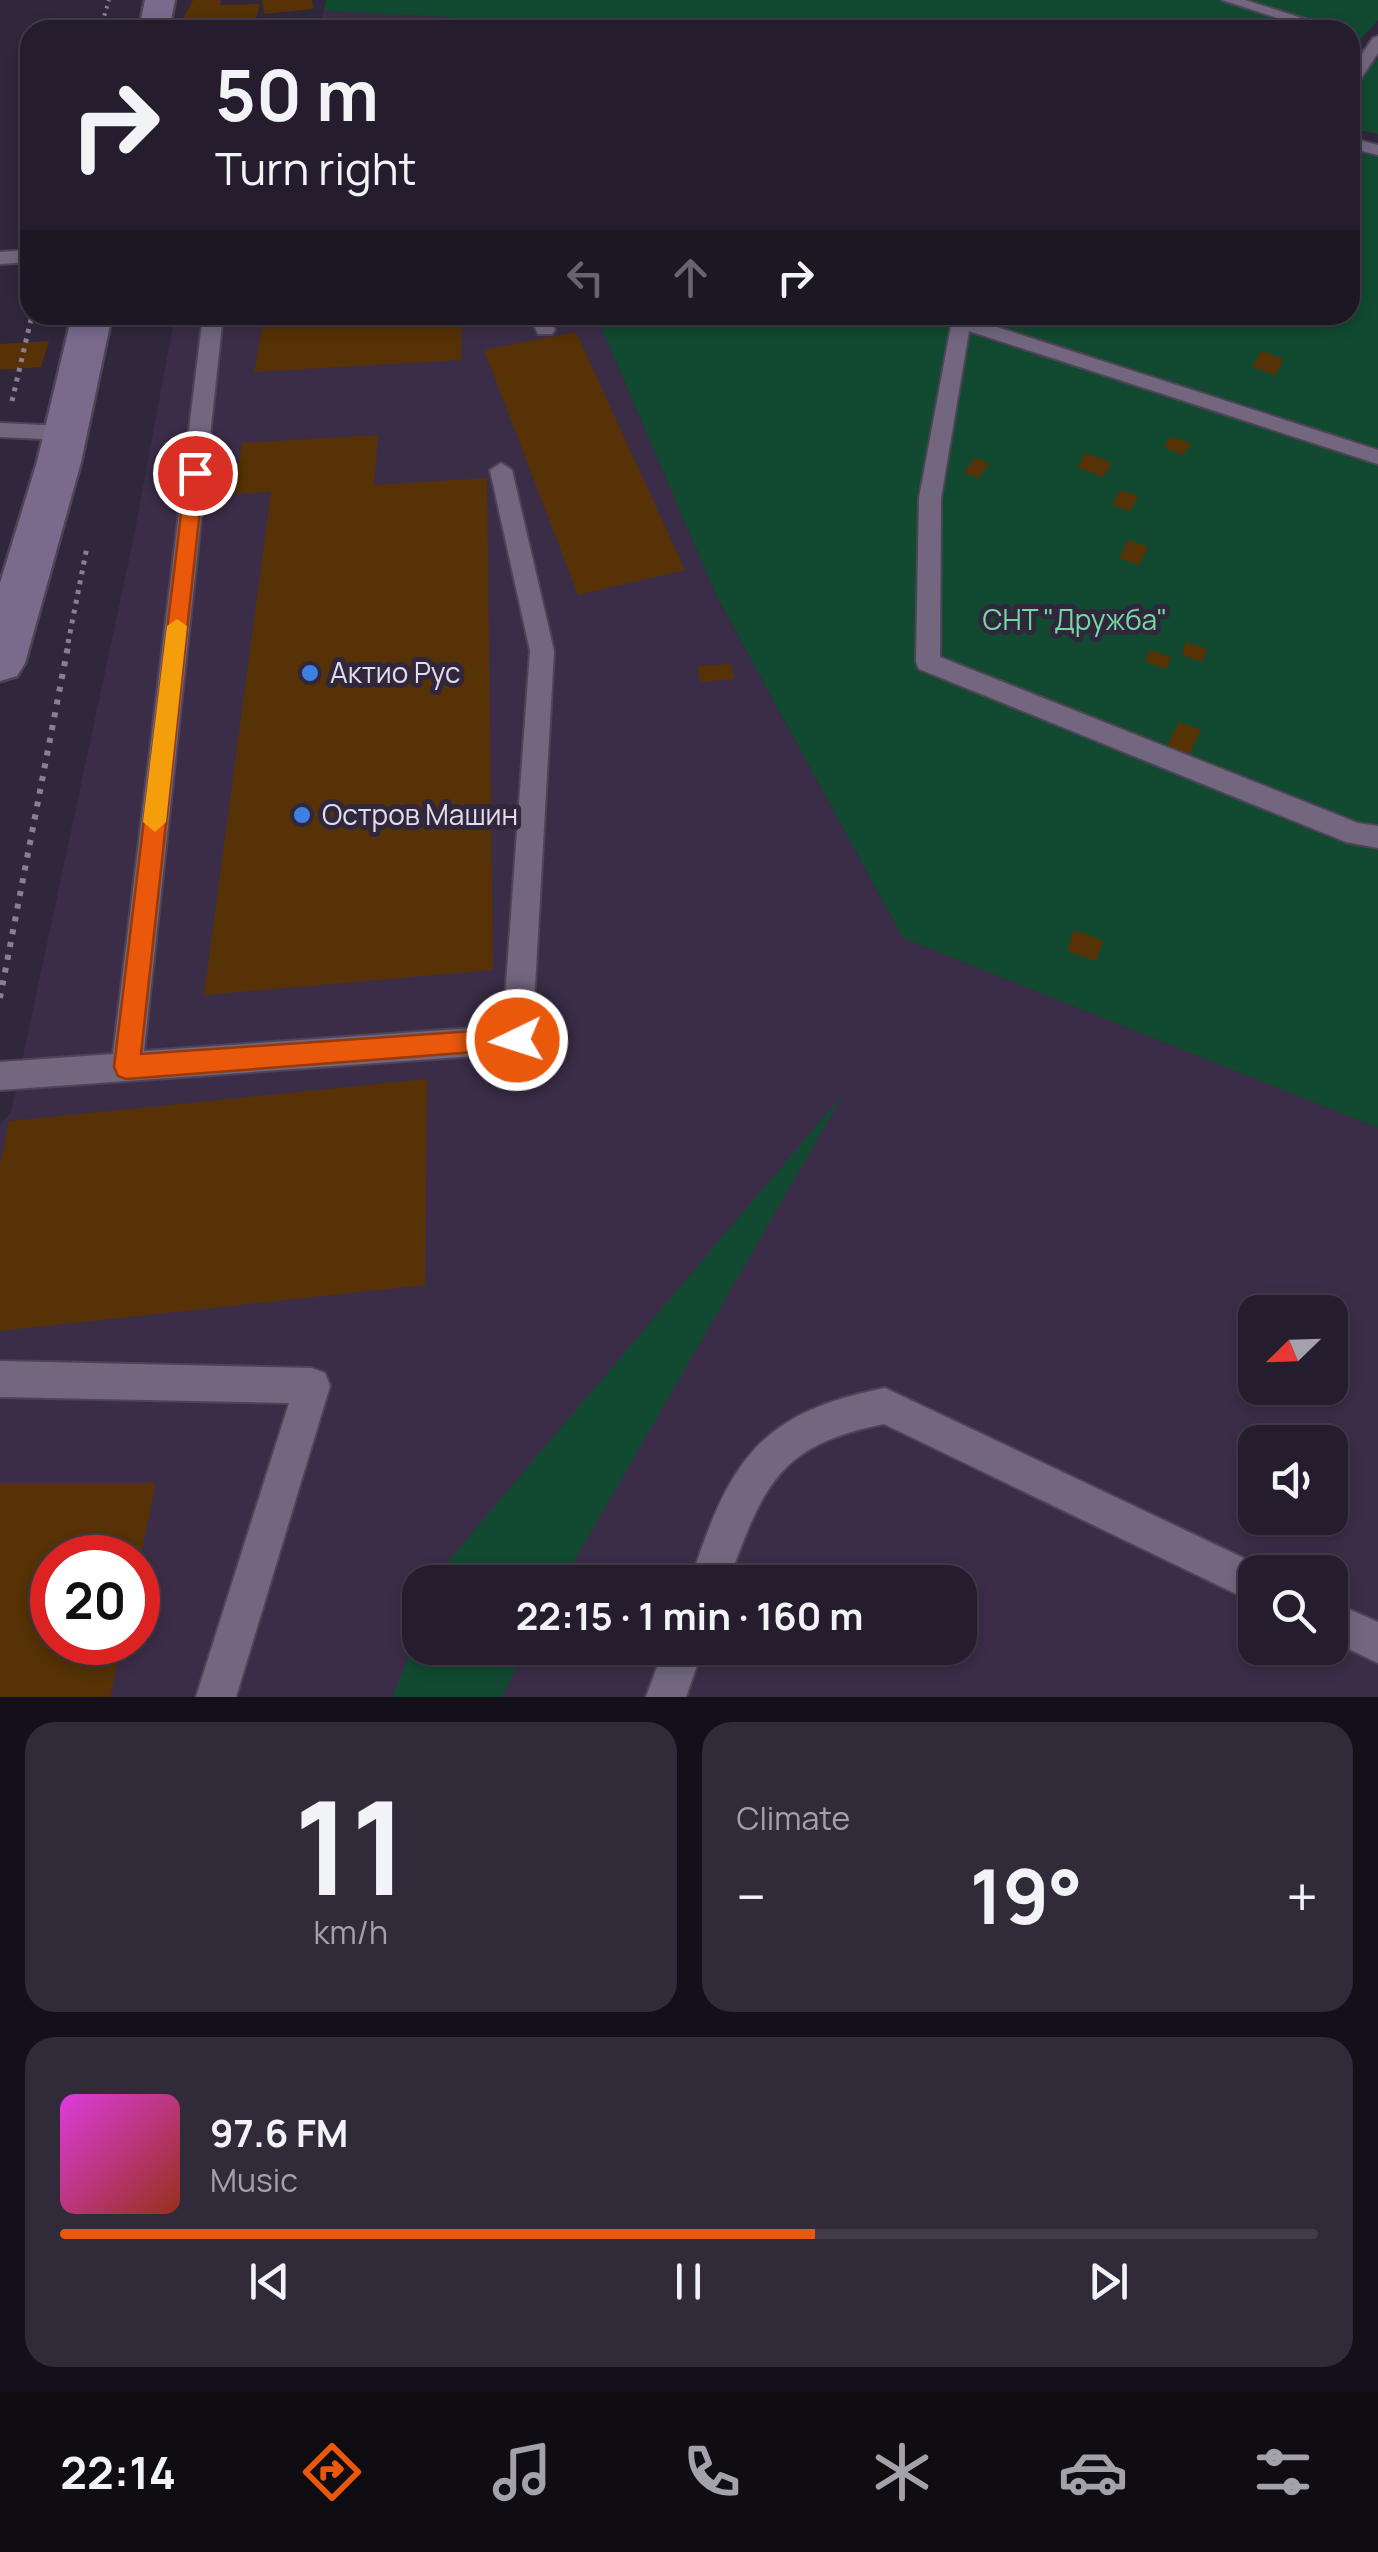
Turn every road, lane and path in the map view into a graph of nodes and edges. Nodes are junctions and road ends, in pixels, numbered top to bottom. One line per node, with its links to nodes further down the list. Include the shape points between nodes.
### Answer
1 (1229, 0): 2 (lane)
2 (1298, 20)
3 (1373, 41): 4 (lane)
4 (1360, 65)
5 (29, 325): 10 (path)
6 (90, 325): 11 (main road)
7 (212, 325): 18 (lane)
8 (960, 325): 16 (lane, via 930,498 928,662 1356,834)
9 (983, 325): 12 (lane)
10 (2, 430): 11 (lane)
11 (65, 432): 15 (main road)
12 (1378, 457)
13 (502, 470): 18 (lane, via 542,651 517,1040)
14 (90, 530): 17 (path)
15 (0, 663)
16 (1378, 836)
17 (0, 998)
18 (126, 1067): 19 (lane)
19 (0, 1076)
20 (0, 1379): 26 (lane, via 312,1386)
21 (714, 1565): 22 (lane, via 743,1490 772,1454 800,1429 843,1412 885,1406)
22 (1238, 1576)
23 (1348, 1629): 24 (lane)
24 (1378, 1644)
25 (678, 1665): 27 (lane)
26 (216, 1697)
27 (666, 1697)

